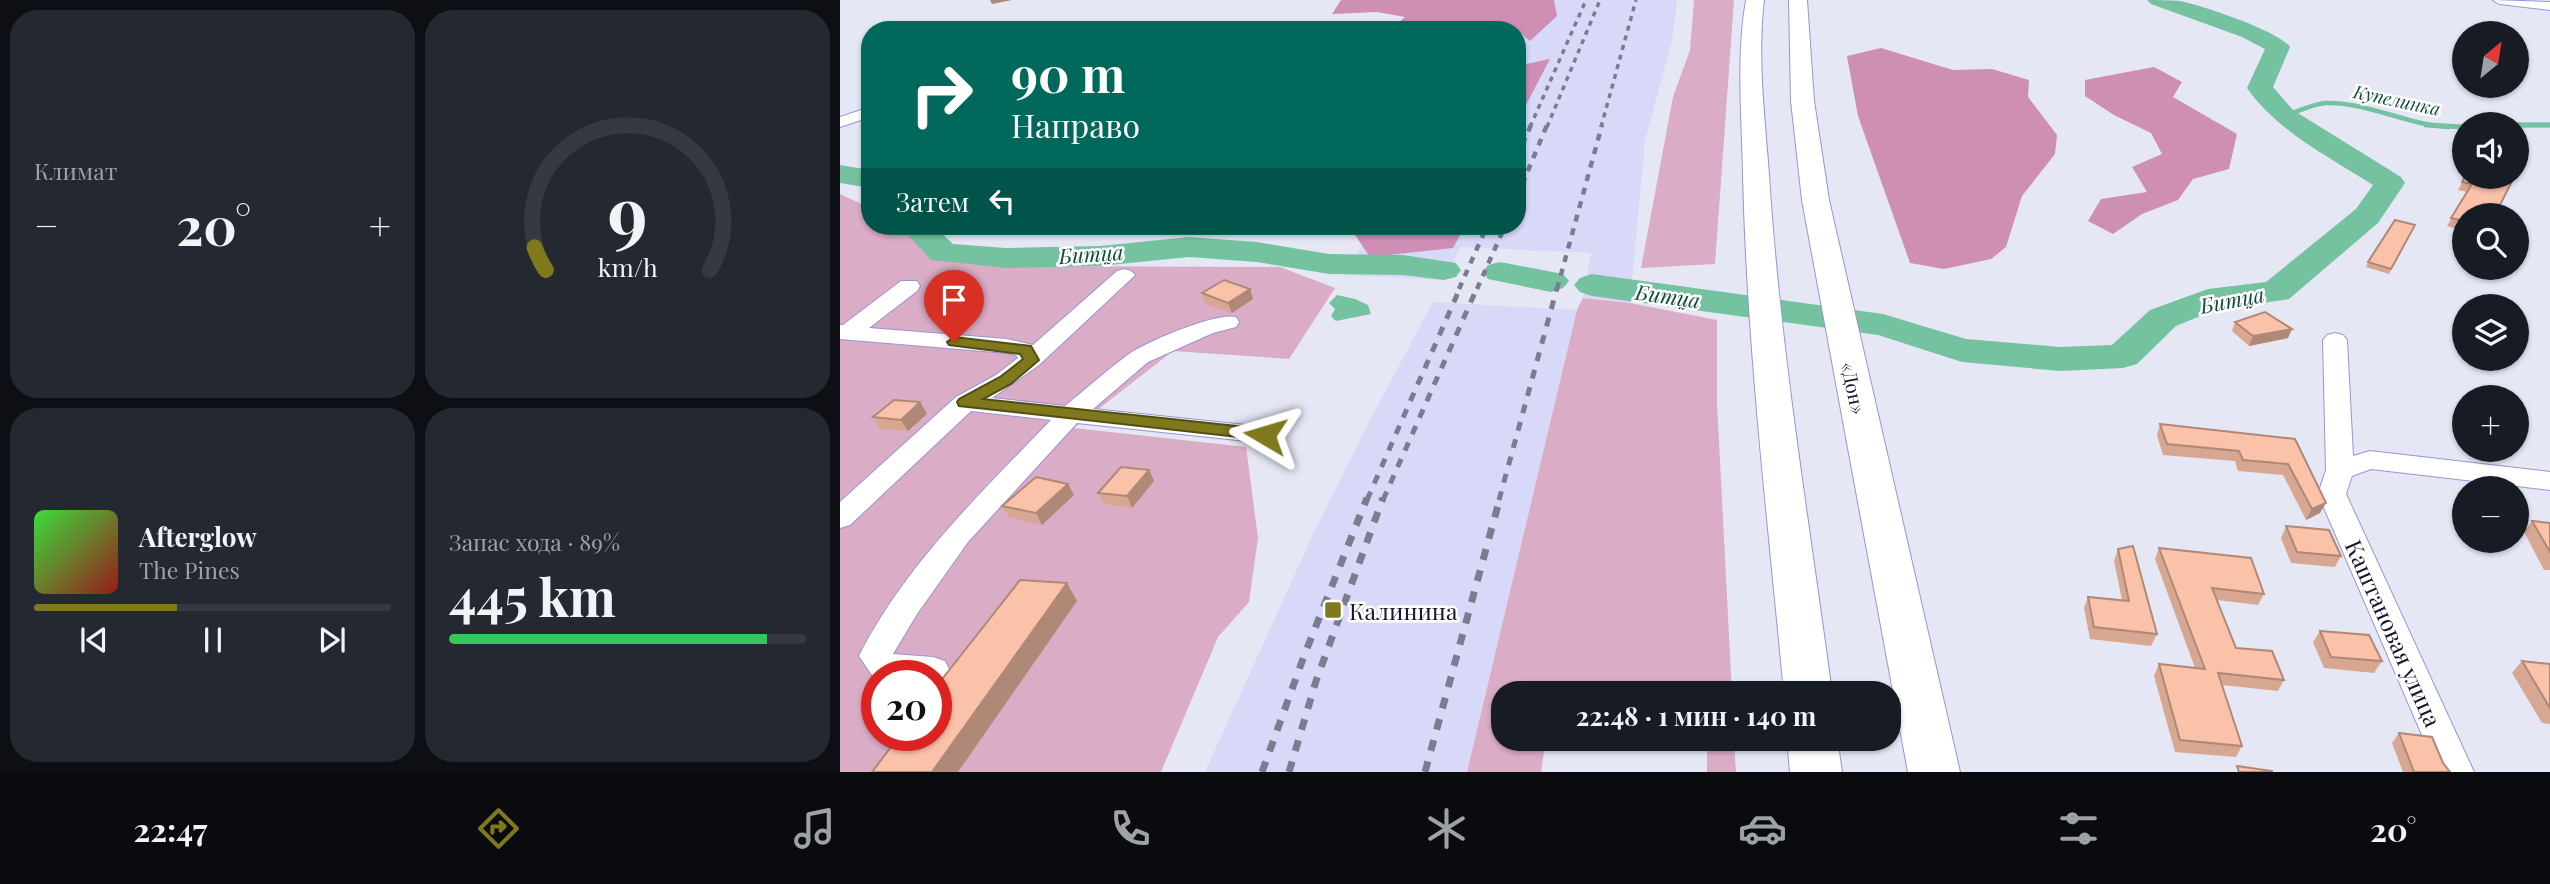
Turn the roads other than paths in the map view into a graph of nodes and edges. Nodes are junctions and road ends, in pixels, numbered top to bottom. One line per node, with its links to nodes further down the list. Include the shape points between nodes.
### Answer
1 (1755, 0): 20 (highway, via 1752,77 1760,267)
2 (1798, 0): 23 (highway, «Дон», via 1797,57 1807,153)
3 (2499, 0): 4 (street)
4 (2550, 6)
5 (861, 115): 6 (street)
6 (840, 122)
7 (1124, 275): 12 (street)
8 (909, 286): 10 (street)
9 (1228, 322): 14 (street, via 1140,357)
10 (844, 333): 12 (street, via 1007,346 1025,350)
11 (2334, 340): 17 (street)
12 (1031, 360): 13 (street)
13 (965, 402): 14 (street); 18 (street)
14 (1072, 413): 15 (street); 19 (street, via 958,535 906,605 876,656)
15 (1265, 435)
16 (2550, 481): 17 (street, via 2370,460)
17 (2336, 482): 24 (street, Каштановая улица)
18 (840, 519)
19 (879, 660)
20 (1807, 681)
21 (1814, 751): 22 (highway)
22 (1816, 772)
23 (1934, 772)
24 (2456, 772)

